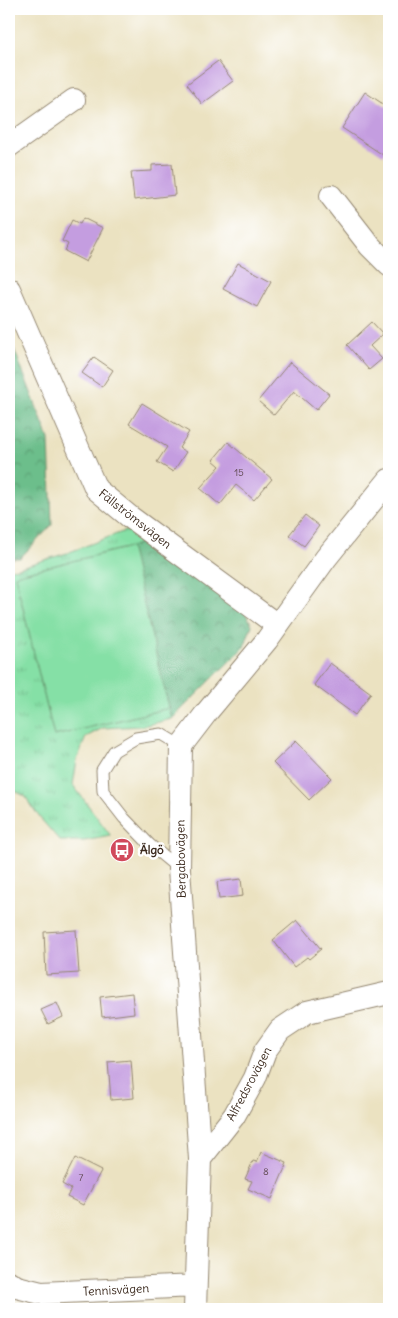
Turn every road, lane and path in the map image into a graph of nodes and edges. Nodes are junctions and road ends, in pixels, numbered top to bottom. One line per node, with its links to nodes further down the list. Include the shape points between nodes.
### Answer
1 (74, 100): 2 (street)
2 (9, 146)
3 (331, 196): 4 (street)
4 (389, 265)
5 (9, 289): 7 (street, Fällströmsvägen, via 96,488)
6 (389, 480): 7 (street, via 326,558)
7 (277, 626): 8 (street)
8 (182, 746): 9 (street, Bergabovägen); 9 (lane, via 161,734 136,738 114,751 102,770 103,790 124,818)
9 (179, 869): 11 (street, Bergabovägen)
10 (389, 993): 11 (street, Alfredsrovägen, via 307,1012 280,1030 264,1051 255,1078 234,1116)
11 (200, 1159): 13 (street, Bergabovägen)
12 (9, 1282): 13 (street, Tennisvägen, via 41,1293)
13 (195, 1286): 14 (street, Bergabovägen)
14 (195, 1309)

